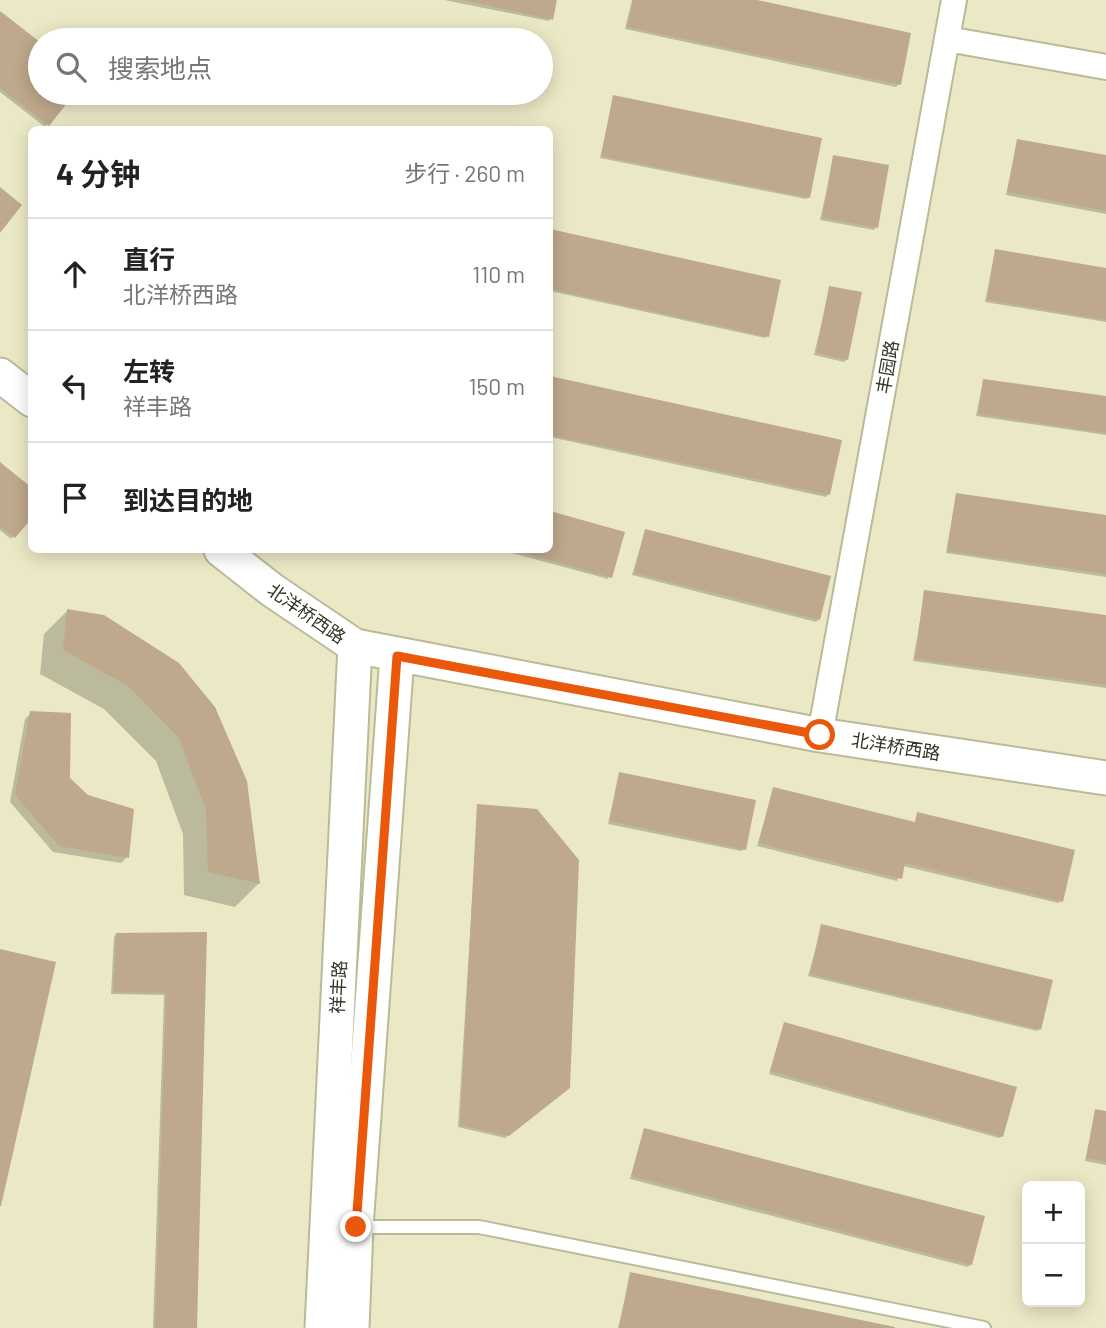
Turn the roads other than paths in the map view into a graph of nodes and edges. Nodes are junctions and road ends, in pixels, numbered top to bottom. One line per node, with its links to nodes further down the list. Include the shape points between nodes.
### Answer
1 (954, 0): 2 (street, 丰园路)
2 (947, 39): 3 (street); 9 (street, 丰园路)
3 (1106, 67)
4 (0, 376): 5 (main road)
5 (28, 397)
6 (225, 553): 7 (main road, 北洋桥西路)
7 (355, 646): 8 (main road, 北洋桥西路); 12 (main road, 祥丰路)
8 (397, 656): 9 (main road, 北洋桥西路); 11 (main road, 祥丰路)
9 (820, 735): 10 (main road, 北洋桥西路)
10 (1106, 778)
11 (356, 1227): 13 (main road, 祥丰路); 14 (lane, via 479,1227)
12 (322, 1328)
13 (352, 1328)
14 (984, 1328)

